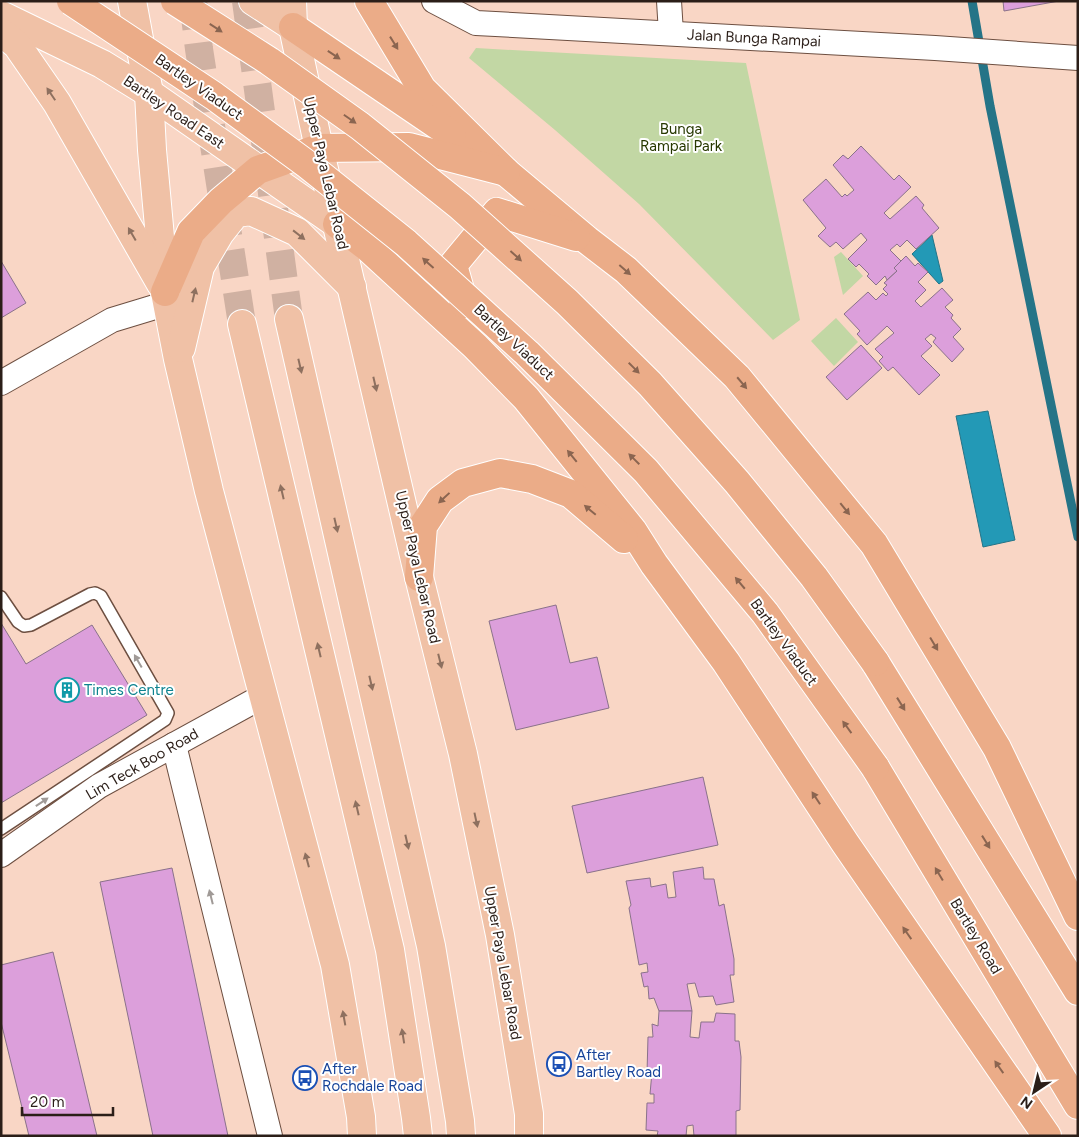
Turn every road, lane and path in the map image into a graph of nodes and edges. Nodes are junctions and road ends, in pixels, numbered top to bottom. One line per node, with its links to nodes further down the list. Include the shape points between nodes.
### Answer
1 (71, 1): 31 (highway, Bartley Viaduct, one-way to 1, bridge, via 765,613 646,470 527,353 406,243 308,165 214,96)
2 (132, 1): 13 (main road)
3 (175, 1): 35 (highway, one-way to 35, bridge, via 269,61 360,126 460,206 567,302 650,384 737,482 814,577 875,662)
4 (253, 1): 8 (main road)
5 (369, 1): 16 (highway, one-way to 16, via 422,89)
6 (670, 1): 11 (street)
7 (434, 2): 11 (street, Jalan Bunga Rampai, via 476,23)
8 (293, 14): 14 (main road, Upper Paya Lebar Road); 16 (highway, one-way to 16)
9 (1, 15): 13 (main road, Bartley Road East, via 102,64)
10 (1, 32): 20 (main road, one-way to 10, via 57,103 18,45)
11 (671, 33): 12 (street, Jalan Bunga Rampai)
12 (1078, 58)
13 (149, 94): 15 (main road, Bartley Road East); 20 (main road)
14 (319, 148): 15 (highway); 16 (highway, via 409,147); 17 (main road, Upper Paya Lebar Road)
15 (258, 170): 17 (main road, Bartley Road East); 20 (highway, via 191,232)
16 (507, 173): 18 (highway)
17 (337, 224): 19 (main road, Upper Paya Lebar Road); 23 (highway, via 367,247)
18 (587, 240): 23 (highway, via 497,212 453,265); 34 (highway, one-way to 34, via 626,270 737,377 874,544 997,748)
19 (352, 286): 24 (main road, one-way to 19, via 200,267 236,213 251,211 297,232); 27 (main road, Upper Paya Lebar Road, one-way to 27)
20 (167, 297): 24 (main road); 25 (street, via 112,320)
21 (289, 319): 40 (main road, one-way to 40, via 431,946)
22 (242, 324): 39 (main road, one-way to 22, via 390,950)
23 (475, 346): 26 (highway, one-way to 23, via 633,531 526,398)
24 (178, 359): 29 (main road)
25 (1, 382)
26 (654, 564): 27 (highway, one-way to 27, via 570,494 532,478 500,473 463,483 440,500 423,526); 42 (highway, one-way to 26, via 845,843 726,662)
27 (419, 577): 41 (main road, Upper Paya Lebar Road, one-way to 41, via 463,754 500,935 529,1114)
28 (1, 597): 32 (lane, one-way to 28, via 168,717 101,596 90,594 24,626)
29 (263, 696): 30 (street, Lim Teck Boo Road); 38 (main road, one-way to 29, via 335,965)
30 (174, 745): 33 (street, Lim Teck Boo Road, via 99,786); 37 (street, one-way to 30)
31 (875, 767): 36 (highway, Bartley Road, one-way to 31)
32 (1, 828)
33 (1, 856)
34 (1078, 916)
35 (1078, 991)
36 (1078, 1105)
37 (270, 1136)
38 (362, 1136)
39 (418, 1136)
40 (461, 1136)
41 (529, 1136)
42 (1047, 1136)

